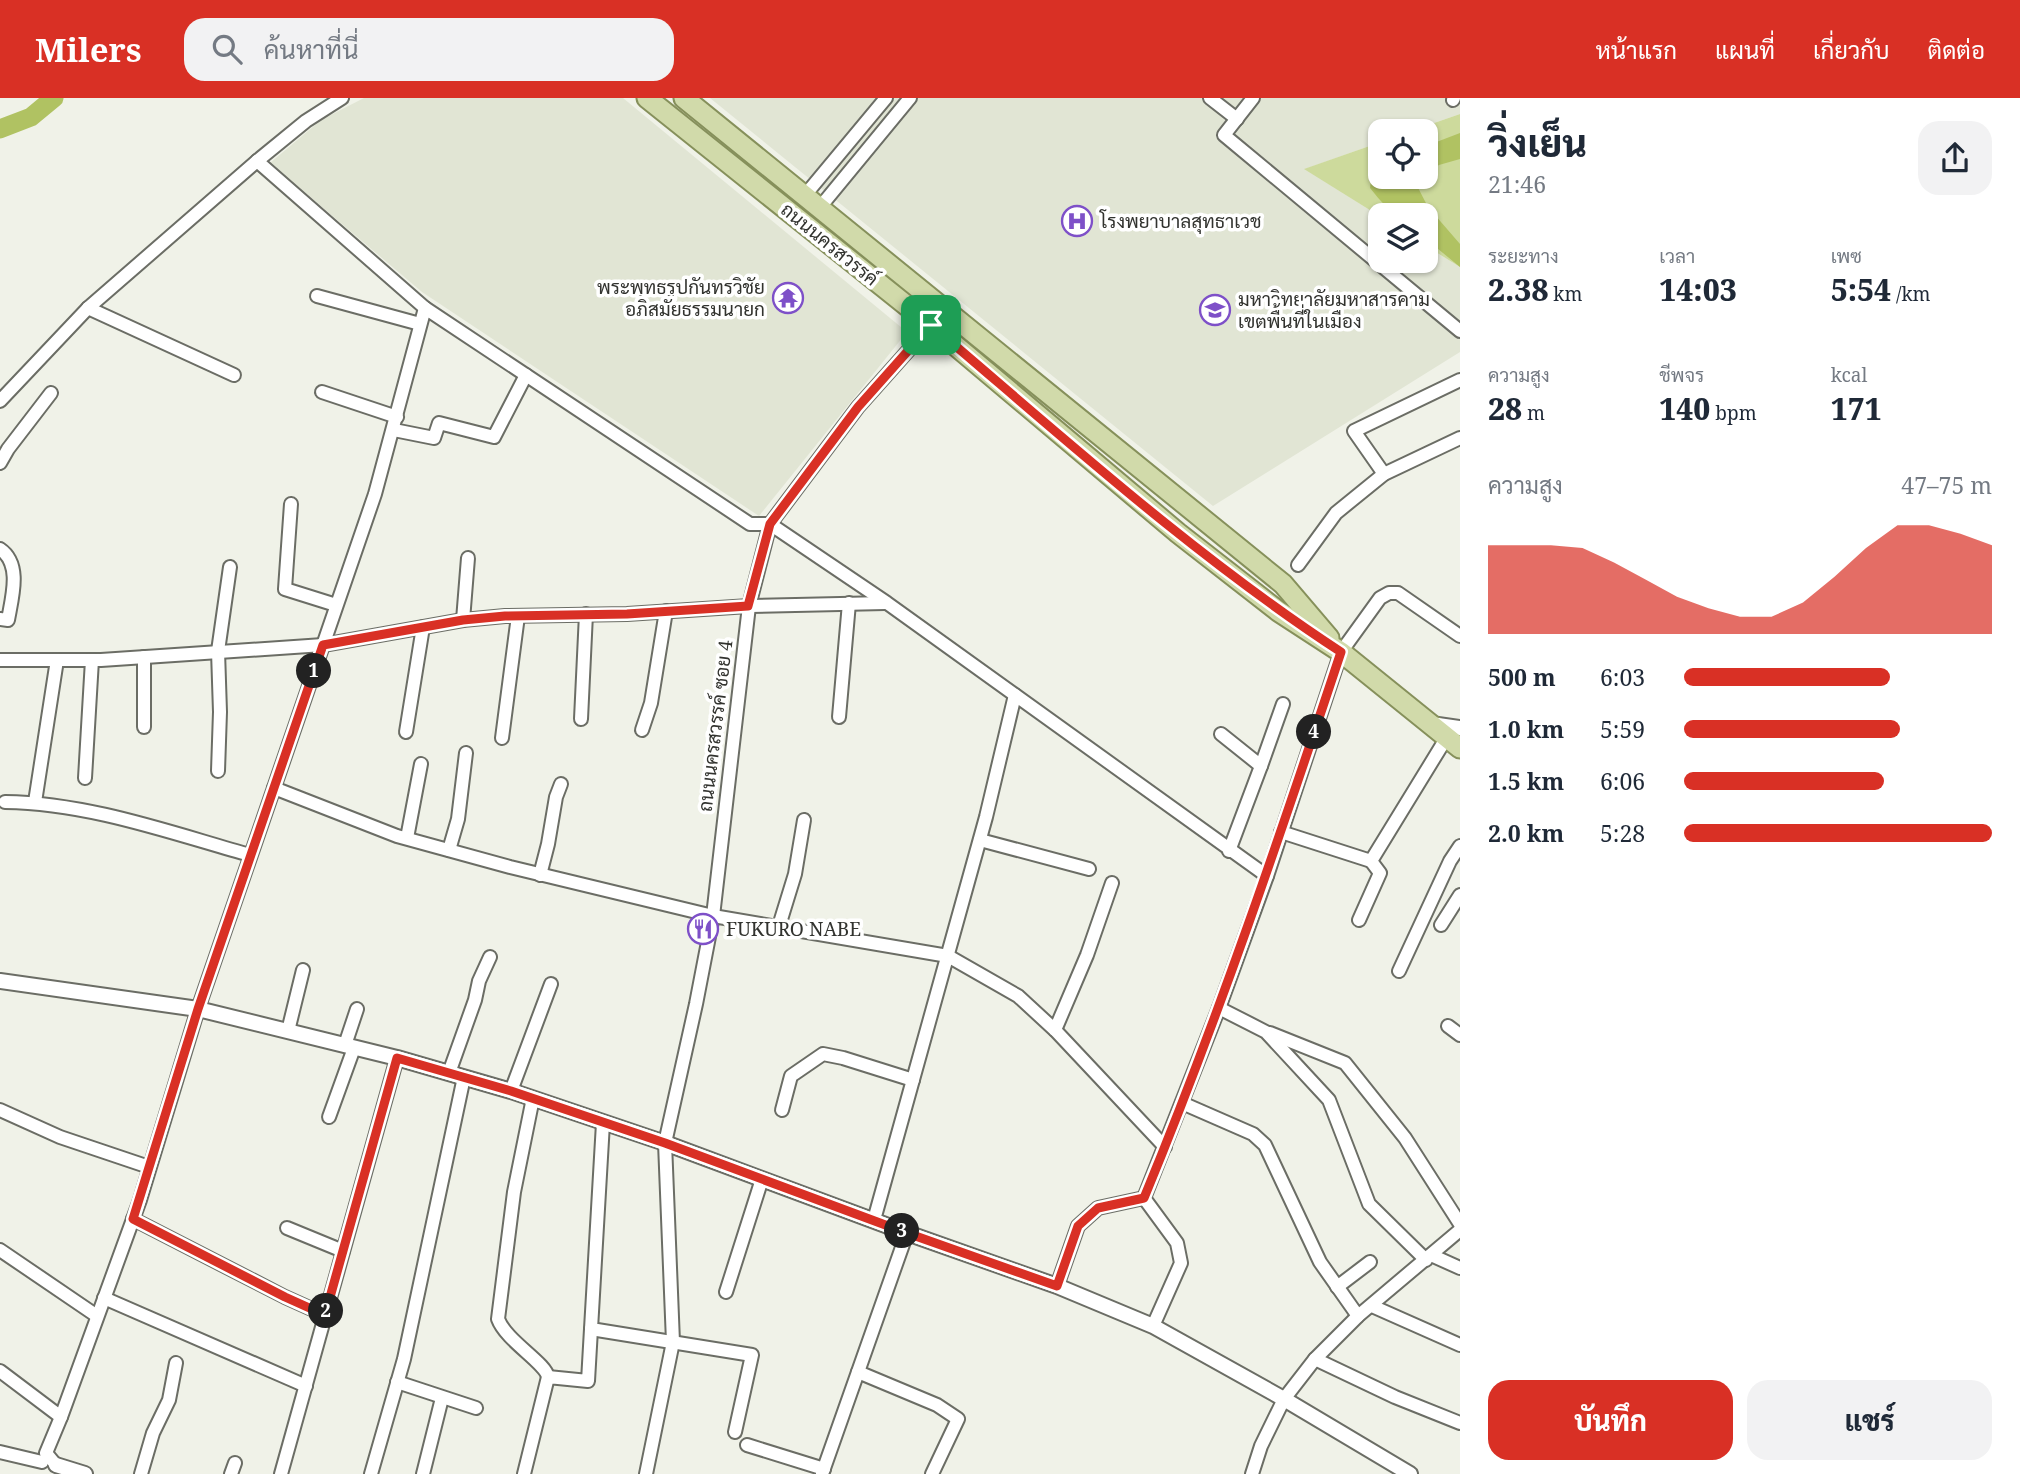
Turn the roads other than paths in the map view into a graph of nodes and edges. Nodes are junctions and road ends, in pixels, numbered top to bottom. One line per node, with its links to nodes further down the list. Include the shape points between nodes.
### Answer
1 (342, 98): 10 (street)
2 (648, 98): 16 (main road, ถนนนครสวรรค์)
3 (684, 98): 11 (main road, ถนนนครสวรรค์)
4 (910, 98): 8 (street)
5 (1210, 98): 9 (street)
6 (1253, 98): 9 (street)
7 (886, 99): 8 (street); 11 (street)
8 (899, 111): 11 (street)
9 (1237, 119): 17 (street, via 1224,135)
10 (257, 161): 13 (street); 14 (street)
11 (813, 200): 34 (main road, ถนนนครสวรรค์)
12 (317, 296): 15 (street)
13 (88, 308): 18 (street); 23 (street)
14 (425, 308): 15 (street); 19 (street)
15 (420, 324): 24 (street)
16 (931, 325): 29 (street, ถนนนครสวรรค์ ซอย 4, via 858,407); 40 (main road, ถนนนครสวรรค์, via 1178,534)
17 (1460, 331)
18 (234, 375)
19 (526, 375): 24 (street, via 494,437 439,423 434,439); 29 (street, via 750,524)
20 (1460, 380): 27 (street, via 1354,431)
21 (51, 393): 26 (street)
22 (322, 393): 24 (street)
23 (1, 399)
24 (395, 423): 37 (street)
25 (1460, 438): 27 (street)
26 (0, 463)
27 (1384, 474): 32 (street, via 1336,513)
28 (291, 504): 37 (street, via 285,589)
29 (770, 524): 36 (street); 38 (street, ถนนนครสวรรค์ ซอย 4)
30 (0, 549): 43 (street, via 7,554 14,574 8,620)
31 (468, 558): 44 (street)
32 (1298, 565)
33 (230, 567): 48 (street)
34 (1293, 593): 40 (main road); 49 (main road, ถนนนครสวรรค์)
35 (849, 603): 36 (street); 38 (street); 56 (street)
36 (887, 603): 54 (street)
37 (336, 605): 47 (street)
38 (748, 606): 39 (street); 87 (street, ถนนนครสวรรค์ ซอย 4)
39 (666, 611): 41 (street); 59 (street)
40 (1278, 611): 49 (main road, ถนนนครสวรรค์)
41 (586, 614): 42 (street); 57 (street)
42 (518, 616): 44 (street); 62 (street)
43 (0, 619)
44 (463, 620): 45 (street)
45 (423, 627): 47 (street); 60 (street)
46 (1460, 636): 49 (street, via 1398,593 1389,593 1380,598)
47 (323, 645): 48 (street); 70 (street)
48 (218, 651): 50 (street); 67 (street)
49 (1341, 652): 63 (main road, ถนนนครสวรรค์, via 1429,723); 74 (street)
50 (145, 657): 53 (street); 58 (street)
51 (0, 660): 52 (street)
52 (57, 660): 53 (street); 72 (street)
53 (92, 660): 68 (street)
54 (1015, 695): 76 (street); 79 (street)
55 (1283, 704): 66 (street)
56 (839, 717)
57 (581, 719)
58 (144, 727)
59 (642, 730)
60 (406, 732)
61 (1221, 734): 66 (street)
62 (502, 738)
63 (1456, 738): 81 (street)
64 (466, 753): 78 (street, via 458,819)
65 (421, 764): 75 (street)
66 (1261, 766): 79 (street)
67 (218, 771)
68 (85, 778)
69 (561, 784): 83 (street)
70 (274, 788): 75 (street); 80 (street)
71 (5, 802): 72 (street)
72 (35, 802): 80 (street, via 115,817)
73 (804, 820): 90 (street, via 795,874)
74 (1281, 832): 81 (street); 84 (street)
75 (407, 838): 78 (street)
76 (980, 840): 82 (street); 91 (street)
77 (1460, 846): 94 (street)
78 (449, 850): 83 (street)
79 (1229, 851): 84 (street)
80 (250, 855): 98 (street)
81 (1371, 861): 88 (street, via 1380,873)
82 (1089, 869)
83 (540, 875): 87 (street)
84 (1267, 876): 97 (street)
85 (1112, 883): 101 (street)
86 (1460, 895): 89 (street)
87 (713, 916): 90 (street); 117 (street, ถนนนครสวรรค์ ซอย 4)
88 (1359, 920)
89 (1441, 925)
90 (779, 926): 91 (street)
91 (948, 956): 101 (street, via 1018,996); 109 (street)
92 (490, 957): 107 (street)
93 (303, 970): 102 (street)
94 (1399, 971)
95 (0, 981): 98 (street)
96 (551, 984): 110 (street)
97 (1219, 1007): 103 (street); 112 (street)
98 (198, 1009): 102 (street); 119 (street)
99 (357, 1009): 105 (street)
100 (1448, 1026): 104 (street)
101 (1055, 1030): 118 (street)
102 (288, 1031): 105 (street)
103 (1266, 1032): 124 (street, via 1345,1063 1405,1138); 130 (street, via 1329,1100 1369,1204)
104 (1460, 1035)
105 (349, 1046): 106 (street); 115 (street)
106 (397, 1058): 107 (street); 129 (street)
107 (449, 1073): 108 (street)
108 (464, 1077): 110 (street); 150 (street)
109 (913, 1080): 114 (street, via 820,1055 791,1076); 123 (street)
110 (511, 1091): 111 (street)
111 (533, 1098): 116 (street); 149 (street, via 518,1168 498,1318 506,1333 544,1367)
112 (1182, 1103): 118 (street); 134 (street, via 1253,1134 1265,1145 1320,1262)
113 (0, 1110): 119 (street, via 60,1138)
114 (782, 1110)
115 (329, 1117)
116 (603, 1123): 117 (street); 142 (street)
117 (665, 1143): 120 (street); 143 (street, ถนนนครสวรรค์ ซอย 4)
118 (1165, 1147): 121 (street)
119 (149, 1167): 122 (street)
120 (762, 1179): 123 (street); 135 (street)
121 (1144, 1198): 133 (street, via 1098,1208 1078,1226); 141 (street, via 1177,1243 1181,1263)
122 (133, 1219): 136 (street); 138 (street)
123 (874, 1220): 127 (street)
124 (1460, 1224)
125 (287, 1228): 129 (street)
126 (1460, 1230): 130 (street)
127 (907, 1233): 133 (street); 148 (street)
128 (0, 1250): 140 (street)
129 (344, 1251): 138 (street)
130 (1429, 1257): 132 (street); 137 (street)
131 (1370, 1262): 134 (street)
132 (1460, 1268)
133 (1057, 1286): 141 (street)
134 (1337, 1287): 139 (street)
135 (726, 1292)
136 (104, 1297): 140 (street); 151 (street)
137 (1372, 1306): 139 (street); 144 (street)
138 (325, 1315): 151 (street)
139 (1358, 1315): 145 (street)
140 (97, 1316): 155 (street)
141 (1153, 1326): 153 (street)
142 (591, 1329): 143 (street); 149 (street, via 588,1381)
143 (673, 1342): 157 (street, via 752,1355); 169 (street, ถนนนครสวรรค์ ซอย 4)
144 (1460, 1345)
145 (1315, 1359): 153 (street); 156 (street)
146 (176, 1363): 164 (street, via 169,1400)
147 (0, 1371): 155 (street)
148 (858, 1372): 162 (street); 170 (street, via 937,1405 958,1419)
149 (548, 1377): 168 (street)
150 (397, 1382): 152 (street); 166 (street)
151 (306, 1386): 165 (street)
152 (442, 1398): 154 (street); 167 (street)
153 (1284, 1399): 161 (street); 171 (street)
154 (477, 1408)
155 (61, 1416): 160 (street)
156 (1460, 1423)
157 (735, 1432)
158 (747, 1445): 162 (street)
159 (0, 1452): 160 (street)
160 (45, 1463): 163 (street)
161 (1392, 1469): 172 (street)
162 (823, 1471)
163 (85, 1474)
164 (141, 1474)
165 (281, 1474)
166 (371, 1474)
167 (423, 1474)
168 (524, 1474)
169 (646, 1474)
170 (932, 1474)
171 (1252, 1474)
172 (1410, 1474)

